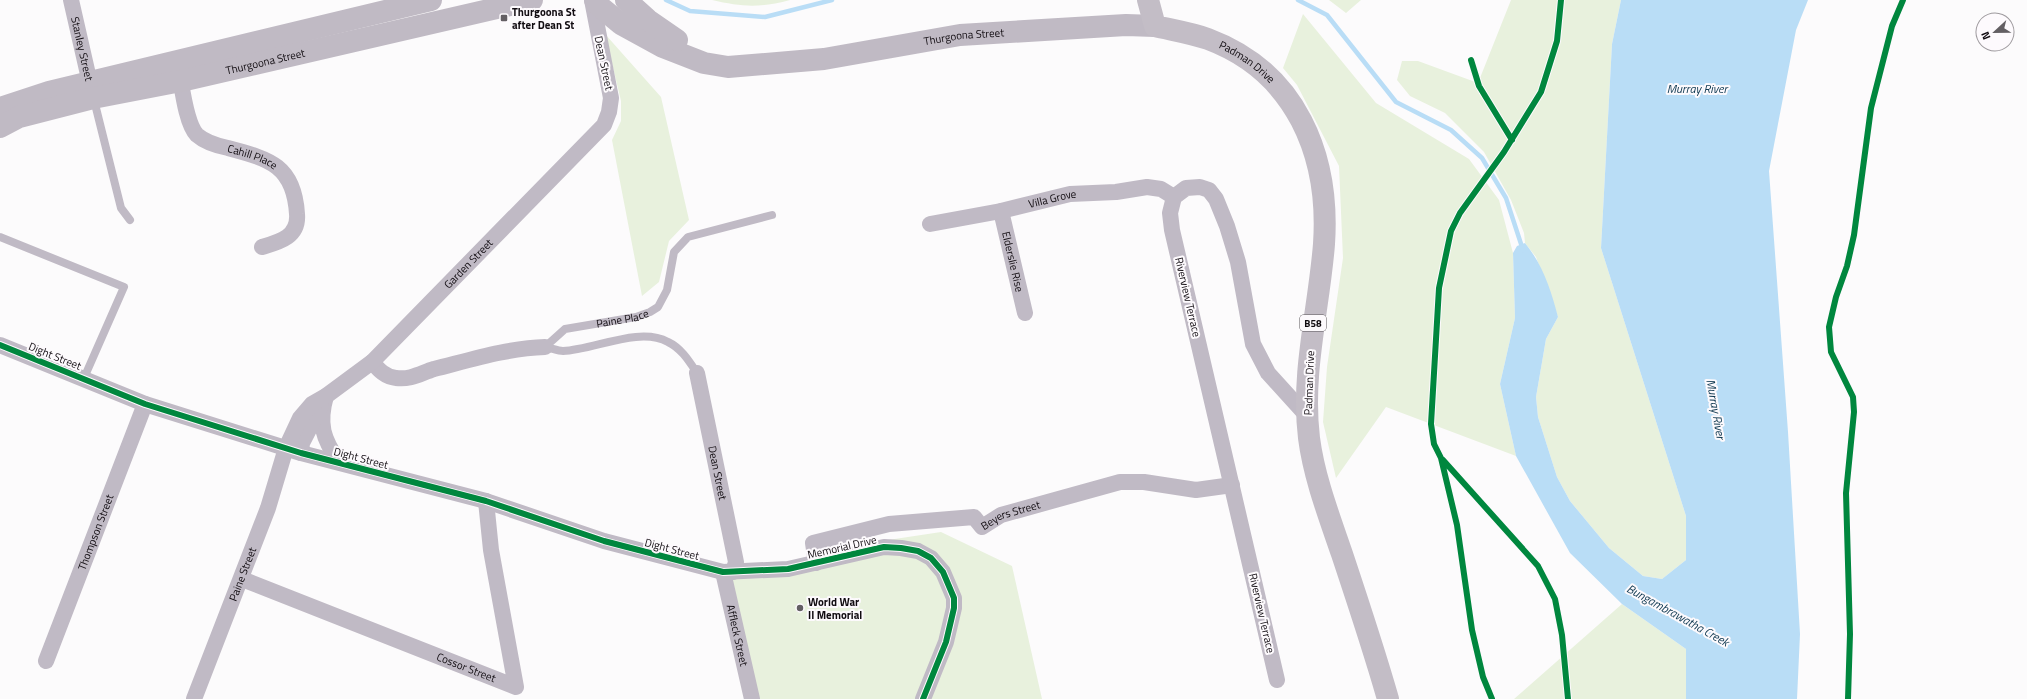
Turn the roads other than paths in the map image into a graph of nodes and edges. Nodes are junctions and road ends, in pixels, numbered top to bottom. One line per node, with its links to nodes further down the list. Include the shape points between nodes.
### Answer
1 (71, 0): 12 (street, Stanley Street)
2 (431, 0): 11 (main road, Thurgoona Street)
3 (532, 0): 8 (main road, Thurgoona Street)
4 (592, 0): 14 (street, Dean Street, via 611,98)
5 (595, 0): 10 (main road, Thurgoona Street, via 621,24 663,47 692,59 728,67)
6 (626, 0): 10 (main road, Thurgoona Street, via 660,29 694,48 729,58)
7 (1148, 0): 9 (main road)
8 (452, 9): 11 (main road, Thurgoona Street)
9 (1155, 26): 10 (main road, Thurgoona Street, via 1126,25 960,35 846,56); 31 (main road, Padman Drive / B58, via 1208,39 1254,65 1292,104 1306,128 1316,153 1323,184 1325,212 1321,274 1310,350)
10 (774, 64)
11 (179, 71): 12 (main road, Thurgoona Street); 22 (street, Cahill Place, via 191,124 198,135 223,147 269,161 286,174 297,210 296,226 283,241)
12 (92, 90): 13 (main road, Thurgoona Street, via 35,96); 15 (main road, Thurgoona Street, via 19,117); 19 (lane, via 121,208)
13 (0, 108)
14 (604, 125): 26 (street, Garden Street)
15 (0, 127)
16 (1174, 197): 17 (street, Villa Grove, via 1160,188 1147,187 1116,192 1070,194); 31 (street, via 1186,188 1200,187 1209,190 1216,199 1238,262 1253,344 1268,373); 34 (street, Riverview Terrace, via 1170,213 1172,230)
17 (1001, 211): 20 (street, Villa Grove); 23 (street, Elderslie Rise)
18 (772, 215): 25 (lane, Paine Place, via 688,237 674,252 667,290 658,307 650,312 565,330)
19 (130, 220)
20 (930, 224)
21 (0, 237): 28 (lane, via 124,287)
22 (262, 247)
23 (1025, 313)
24 (0, 345): 28 (street, Dight Street)
25 (545, 346): 26 (street, Paine Place, via 485,357 408,379 383,374); 27 (lane, Paine Place, via 562,351 633,338 654,337 668,341 676,347)
26 (372, 362): 29 (street, Garden Street)
27 (697, 373): 37 (street, Dean Street, via 736,562)
28 (84, 378): 30 (street, Dight Street)
29 (326, 396): 32 (street, Garden Street, via 312,404 300,418); 33 (street, via 322,410 323,431 331,451)
30 (146, 404): 32 (street, Dight Street); 39 (street, Thompson Street)
31 (1307, 416): 44 (main road, Padman Drive / B58, via 1309,440 1321,490)
32 (294, 450): 33 (street, Dight Street); 38 (street, Paine Street, via 268,508)
33 (339, 462): 35 (street, Dight Street)
34 (1232, 485): 36 (street, Beyers Street, via 1196,490 1144,482 1120,482 1001,515 982,527 974,517 889,524 813,543); 40 (street, Riverview Terrace)
35 (486, 501): 37 (street, Dight Street, via 604,541); 38 (street, Cossor Street, via 491,550 516,687)
36 (816, 563): 37 (street, Memorial Drive, via 773,571); 43 (street, Memorial Drive, via 884,547 901,548 918,551 931,558 943,572 954,598 954,608 946,642)
37 (728, 572): 42 (street, Affleck Street)
38 (242, 579): 41 (street, Paine Street)
39 (46, 661)
40 (1277, 680)
41 (194, 699)
42 (752, 699)
43 (923, 699)
44 (1388, 699)

